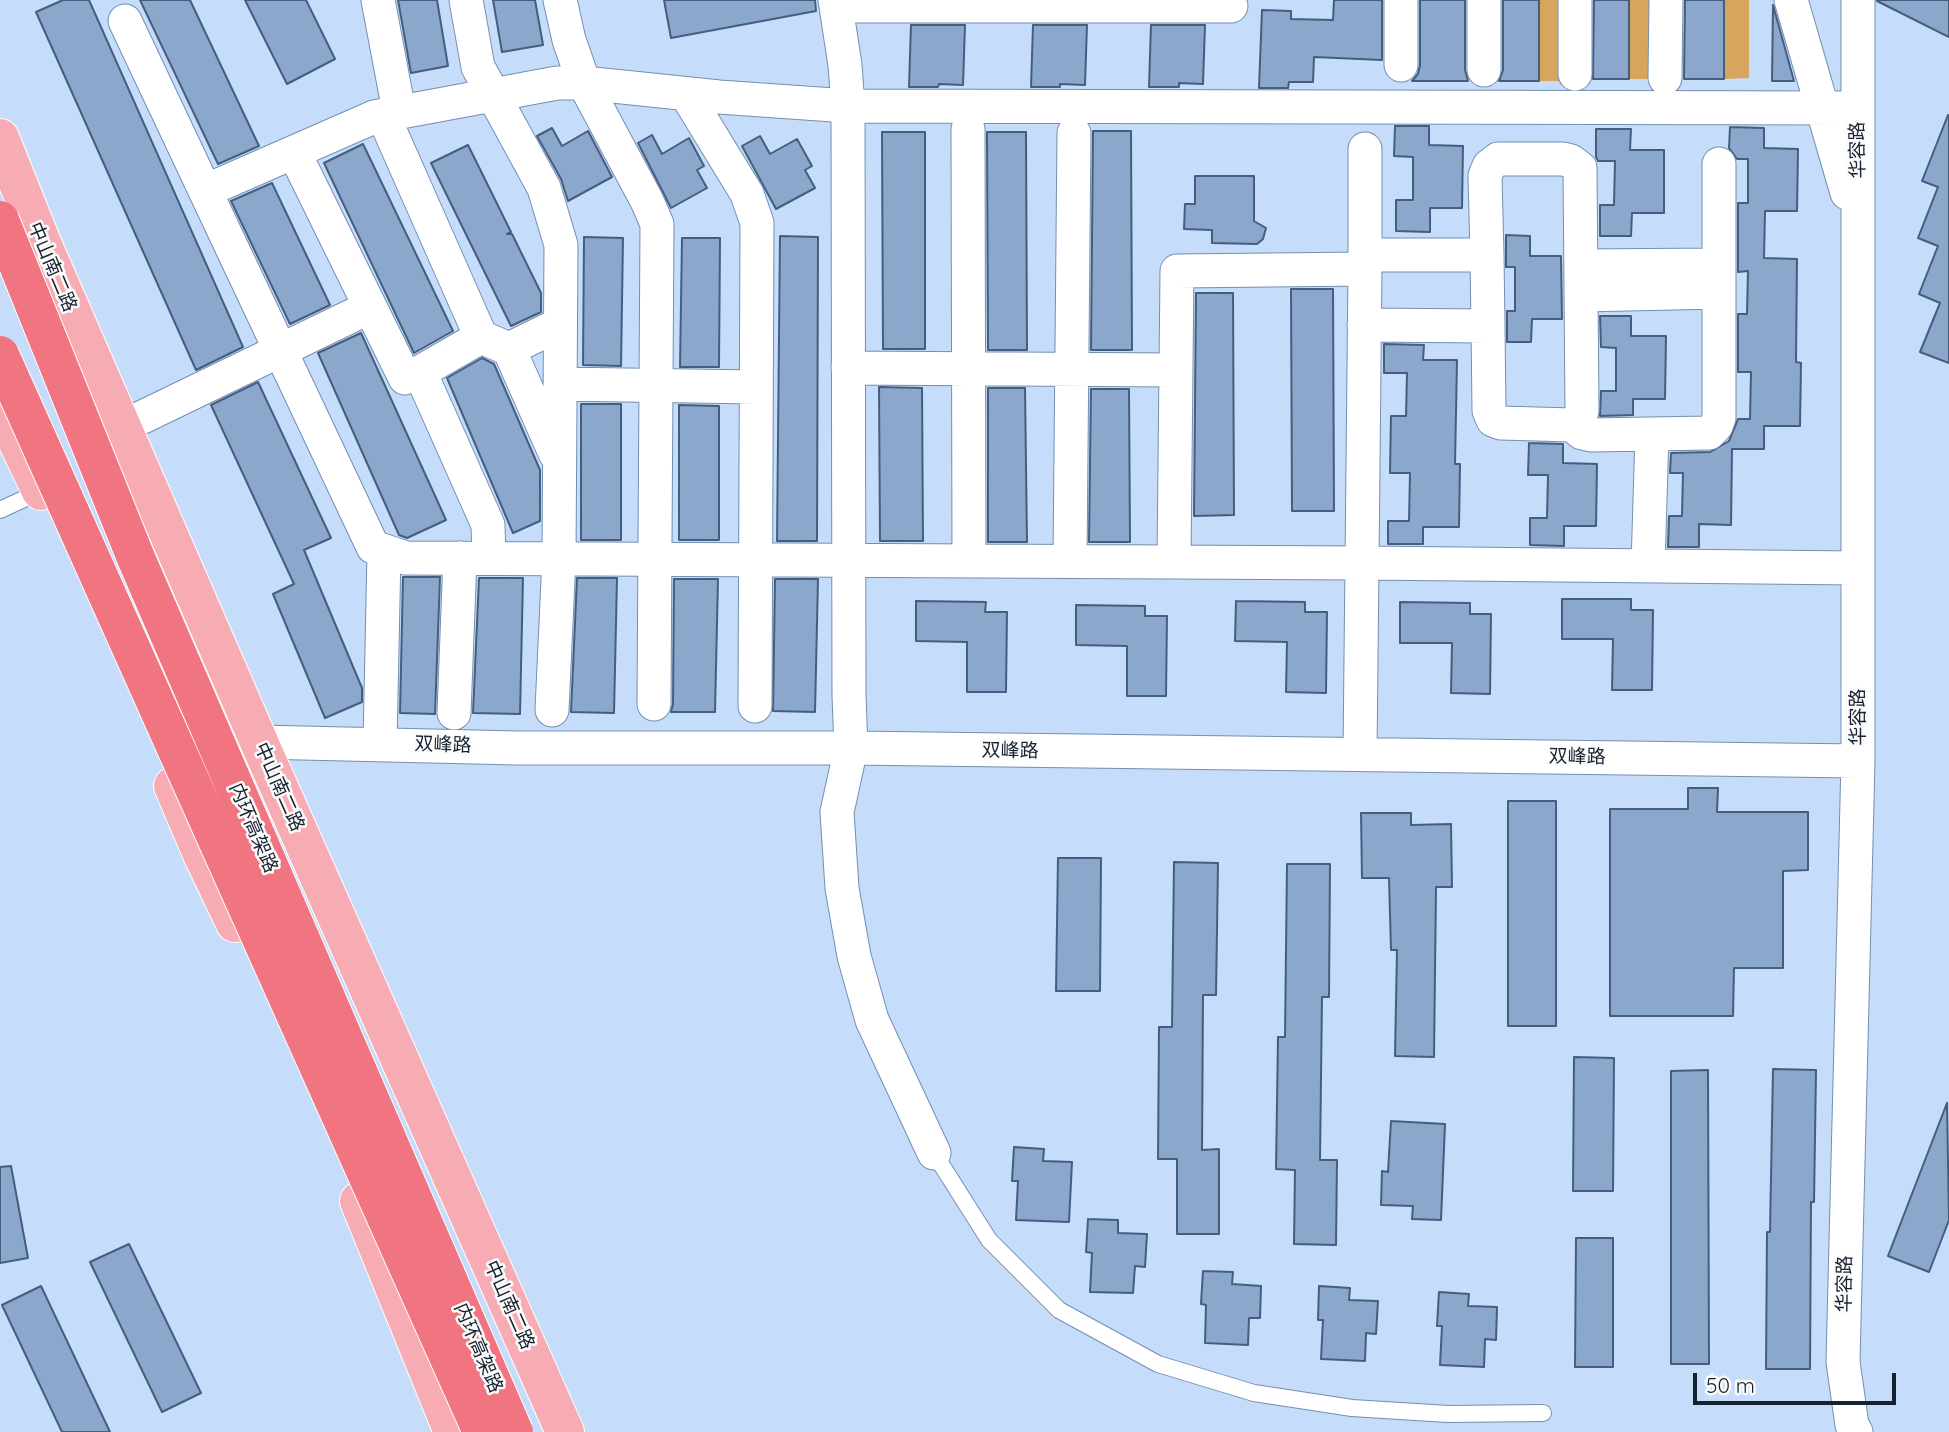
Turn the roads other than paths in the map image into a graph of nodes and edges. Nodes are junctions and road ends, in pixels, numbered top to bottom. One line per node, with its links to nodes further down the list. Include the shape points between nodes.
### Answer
1 (378, 0): 22 (street)
2 (466, 0): 18 (street, via 478,67)
3 (560, 0): 17 (street)
4 (1401, 0): 13 (street)
5 (1484, 0): 14 (street)
6 (1575, 0): 15 (street)
7 (1666, 0): 16 (street)
8 (1791, 0): 31 (street)
9 (1858, 0): 21 (street, 华容路)
10 (836, 3): 11 (street); 20 (street)
11 (1231, 6)
12 (125, 21): 29 (street)
13 (1401, 65)
14 (1484, 70)
15 (1575, 74)
16 (1665, 78)
17 (584, 83): 18 (street); 19 (street); 49 (street, via 657,224)
18 (492, 94): 22 (street); 37 (street, via 544,188 555,220 561,245)
19 (686, 94): 20 (street); 50 (street, via 747,194 757,223)
20 (848, 106): 21 (street); 43 (street)
21 (1857, 108): 31 (street, 华容路)
22 (391, 113): 27 (street); 40 (street)
23 (968, 129): 44 (street)
24 (1074, 133): 45 (street)
25 (0, 138): 53 (main road, 中山南二路)
26 (1365, 149): 33 (street)
27 (294, 152): 29 (street); 36 (street)
28 (1719, 164): 34 (street)
29 (205, 191): 41 (street)
30 (0, 220): 84 (highway, 内环高架路, bridge, via 141,570)
31 (1860, 235): 69 (street, 华容路)
32 (1487, 255): 33 (street); 35 (street, via 1485,176 1489,166 1498,159 1571,161 1580,168); 39 (street)
33 (1365, 262): 38 (street); 46 (street, via 1177,271)
34 (1719, 279): 35 (street); 54 (street, via 1716,426 1709,433)
35 (1581, 281): 52 (street, via 1582,411)
36 (370, 307): 41 (street); 47 (street, via 405,378)
37 (560, 324): 40 (street); 48 (street)
38 (1364, 325): 39 (street); 67 (street)
39 (1488, 326): 52 (street, via 1489,411 1493,420)
40 (495, 343): 47 (street); 55 (street)
41 (280, 350): 53 (street); 58 (street, via 373,547)
42 (0, 355): 83 (highway, 内环高架路, bridge)
43 (848, 369): 44 (street); 63 (street)
44 (969, 369): 45 (street); 64 (street)
45 (1072, 370): 46 (street); 65 (street)
46 (1176, 370): 66 (street)
47 (420, 372): 59 (street, via 488,525)
48 (560, 384): 49 (street); 55 (street)
49 (656, 387): 50 (street); 61 (street)
50 (756, 387): 62 (street)
51 (0, 405): 56 (main road)
52 (1572, 425): 54 (street, via 1591,435)
53 (122, 427): 74 (main road, 中山南二路)
54 (1652, 434): 68 (street)
55 (559, 462): 60 (street)
56 (41, 491): 57 (lane); 79 (main road)
57 (0, 510)
58 (384, 553): 59 (street, via 406,558); 75 (street)
59 (475, 558): 60 (street); 73 (street)
60 (559, 558): 61 (street); 72 (street)
61 (656, 559): 62 (street); 70 (street)
62 (756, 559): 63 (street); 71 (street)
63 (849, 559): 64 (street); 76 (street)
64 (969, 560): 65 (street)
65 (1070, 560): 66 (street)
66 (1174, 561): 67 (street)
67 (1362, 563): 68 (street); 77 (street)
68 (1648, 566): 69 (street)
69 (1857, 568): 78 (street, 华容路)
70 (654, 704)
71 (755, 706)
72 (552, 710)
73 (454, 713)
74 (259, 742): 75 (street, 双峰路); 79 (street, 双峰路); 85 (main road, 中山南二路)
75 (380, 743): 76 (street, 双峰路, via 517,748)
76 (851, 748): 77 (street, 双峰路); 80 (street, via 837,812 842,888 854,957 872,1020)
77 (1360, 754): 78 (street, 双峰路)
78 (1858, 761): 86 (street, 华容路, via 1843,1362)
79 (166, 769): 82 (main road, via 201,854 309,1075)
80 (934, 1153): 81 (lane, via 989,1240 1059,1310 1158,1364 1254,1393 1352,1408)
81 (1544, 1413)
82 (453, 1432)
83 (482, 1432)
84 (514, 1432)
85 (565, 1432)
86 (1856, 1432)

